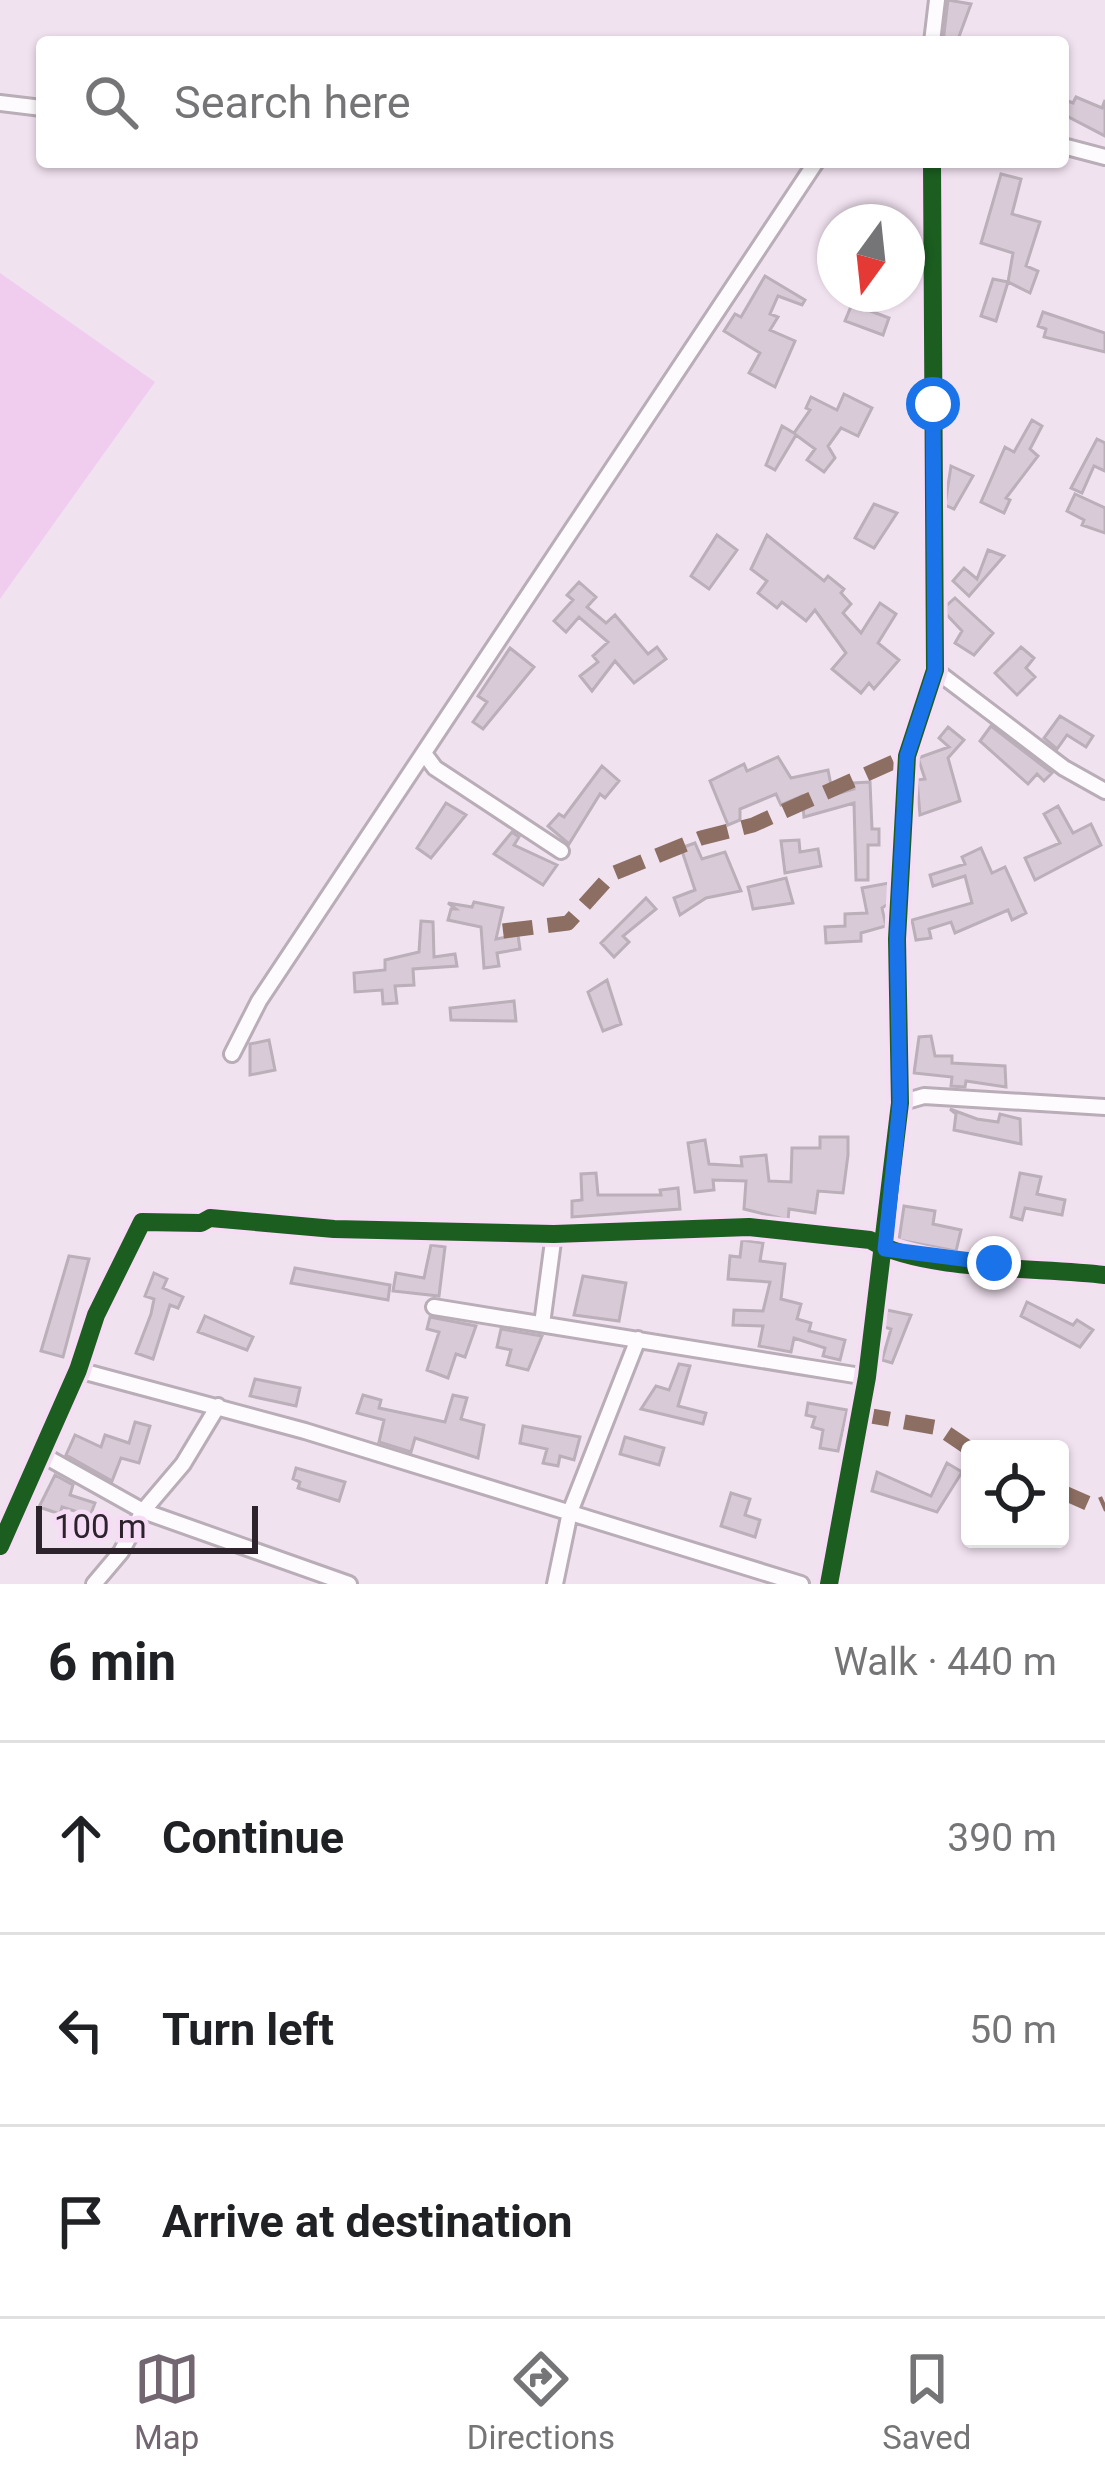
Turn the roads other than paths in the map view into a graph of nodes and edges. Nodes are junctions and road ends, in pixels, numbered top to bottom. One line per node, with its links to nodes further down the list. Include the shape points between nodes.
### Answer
1 (937, 0): 2 (street)
2 (933, 36)
3 (0, 104): 4 (street)
4 (36, 107)
5 (1069, 148): 6 (street)
6 (1105, 157)
7 (812, 168): 10 (street)
8 (932, 168): 9 (street)
9 (935, 670): 11 (street); 14 (street, via 907,756 897,939)
10 (426, 756): 12 (street); 13 (street, via 259,1001)
11 (1105, 791)
12 (561, 850)
13 (232, 1054)
14 (900, 1103): 15 (street, via 924,1096); 17 (street)
15 (1105, 1107)
16 (554, 1234): 17 (street, via 749,1227 870,1240); 20 (street); 22 (street, via 142,1222)
17 (885, 1249): 18 (street); 23 (street)
18 (1105, 1275)
19 (434, 1306): 20 (street)
20 (542, 1324): 21 (street)
21 (638, 1339): 23 (street); 27 (street)
22 (78, 1370): 24 (street); 25 (street)
23 (867, 1377): 33 (street)
24 (218, 1406): 26 (street, via 170,1484); 27 (street)
25 (41, 1454): 26 (street); 28 (street)
26 (143, 1511): 29 (street); 30 (street)
27 (570, 1512): 31 (street); 32 (street)
28 (0, 1546)
29 (94, 1584)
30 (349, 1584)
31 (556, 1584)
32 (801, 1584)
33 (829, 1584)

